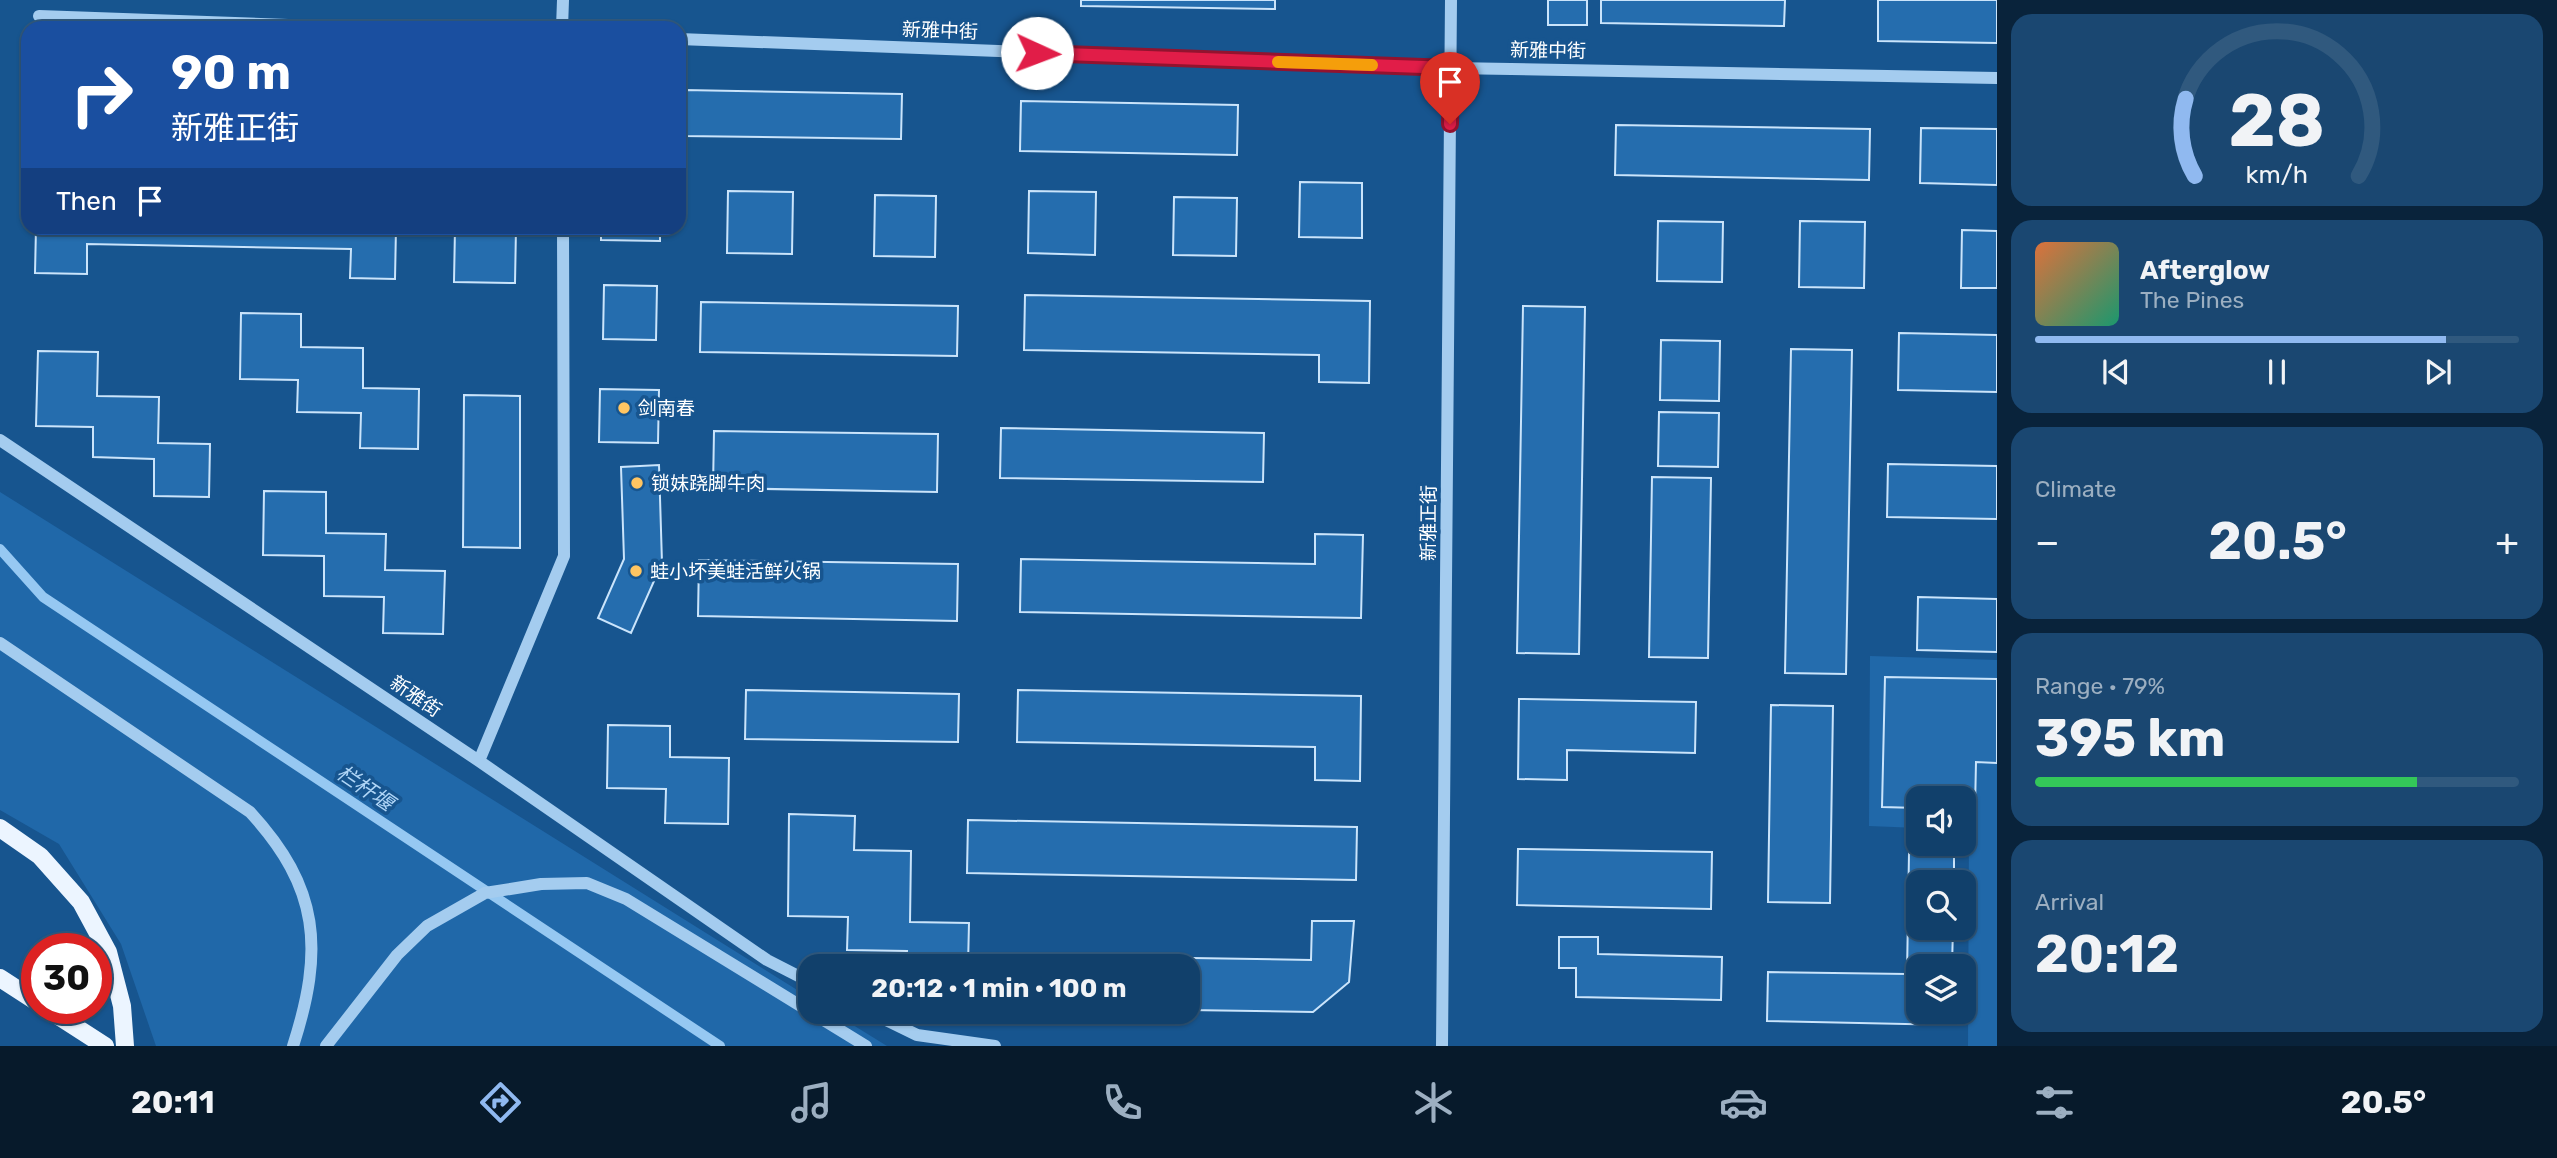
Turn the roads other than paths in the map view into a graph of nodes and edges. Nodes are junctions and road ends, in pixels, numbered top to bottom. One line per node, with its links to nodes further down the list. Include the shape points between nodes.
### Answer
1 (563, 0): 5 (street)
2 (1451, 0): 7 (street, 新雅正街)
3 (39, 16): 4 (street)
4 (177, 21)
5 (562, 21)
6 (686, 39): 7 (street, 新雅中街)
7 (1451, 68): 8 (street, 新雅中街); 25 (street, 新雅正街)
8 (1997, 78)
9 (563, 235): 12 (street, via 564,556)
10 (0, 440): 12 (street, 新雅街)
11 (0, 643): 21 (street, via 250,812 274,838 296,873 311,927 313,966)
12 (479, 761): 14 (street, 新雅街, via 767,960)
13 (0, 828): 20 (main road, via 40,856 81,902 108,952 122,1006)
14 (798, 976)
15 (0, 978): 16 (main road)
16 (21, 992)
17 (70, 1024): 19 (main road)
18 (895, 1024): 24 (street, via 917,1035)
19 (104, 1046)
20 (125, 1046)
21 (293, 1046)
22 (326, 1046): 23 (street, via 397,954 427,926 485,893 564,883 587,883 626,899)
23 (866, 1046)
24 (995, 1046)
25 (1443, 1046)

